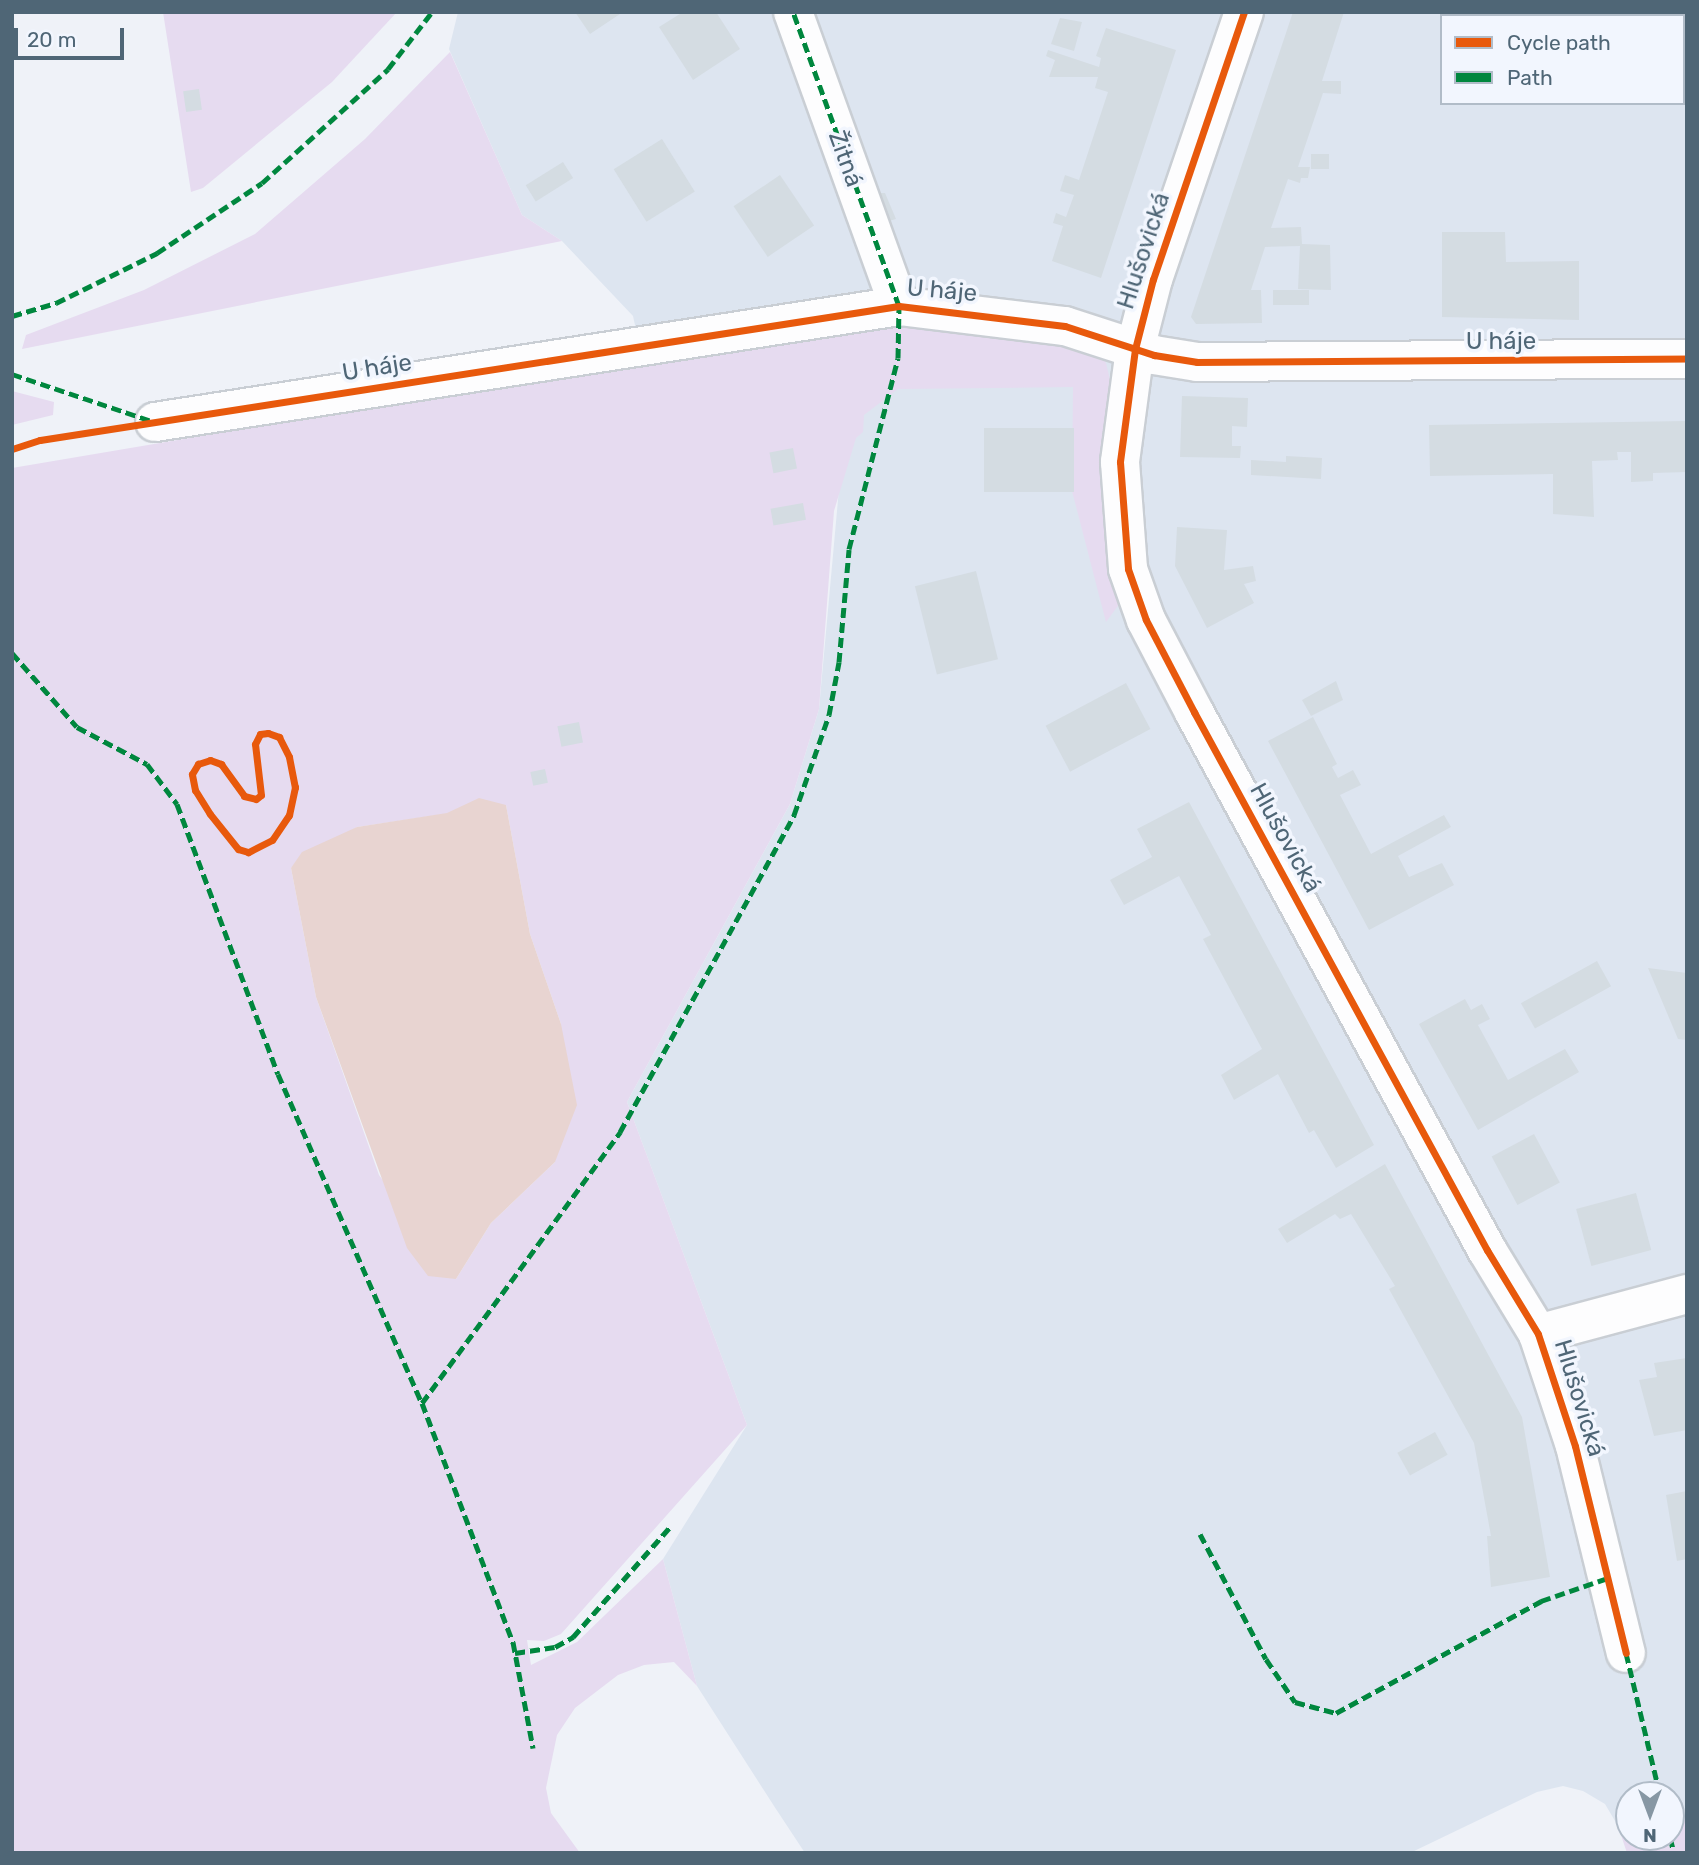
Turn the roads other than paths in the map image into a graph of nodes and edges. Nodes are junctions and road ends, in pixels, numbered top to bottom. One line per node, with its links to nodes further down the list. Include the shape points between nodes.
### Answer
1 (793, 12): 3 (street, Žitná)
2 (1244, 12): 4 (street, Hlušovická, via 1153,279)
3 (899, 306): 4 (street, U háje, via 1065,326); 6 (street, U háje)
4 (1135, 349): 5 (street, U háje, via 1197,362); 8 (street, Hlušovická, via 1120,492 1128,569 1146,620 1487,1250)
5 (1687, 359)
6 (155, 422)
7 (1687, 1293): 8 (street)
8 (1538, 1334): 9 (street, Hlušovická, via 1575,1446)
9 (1626, 1653)

